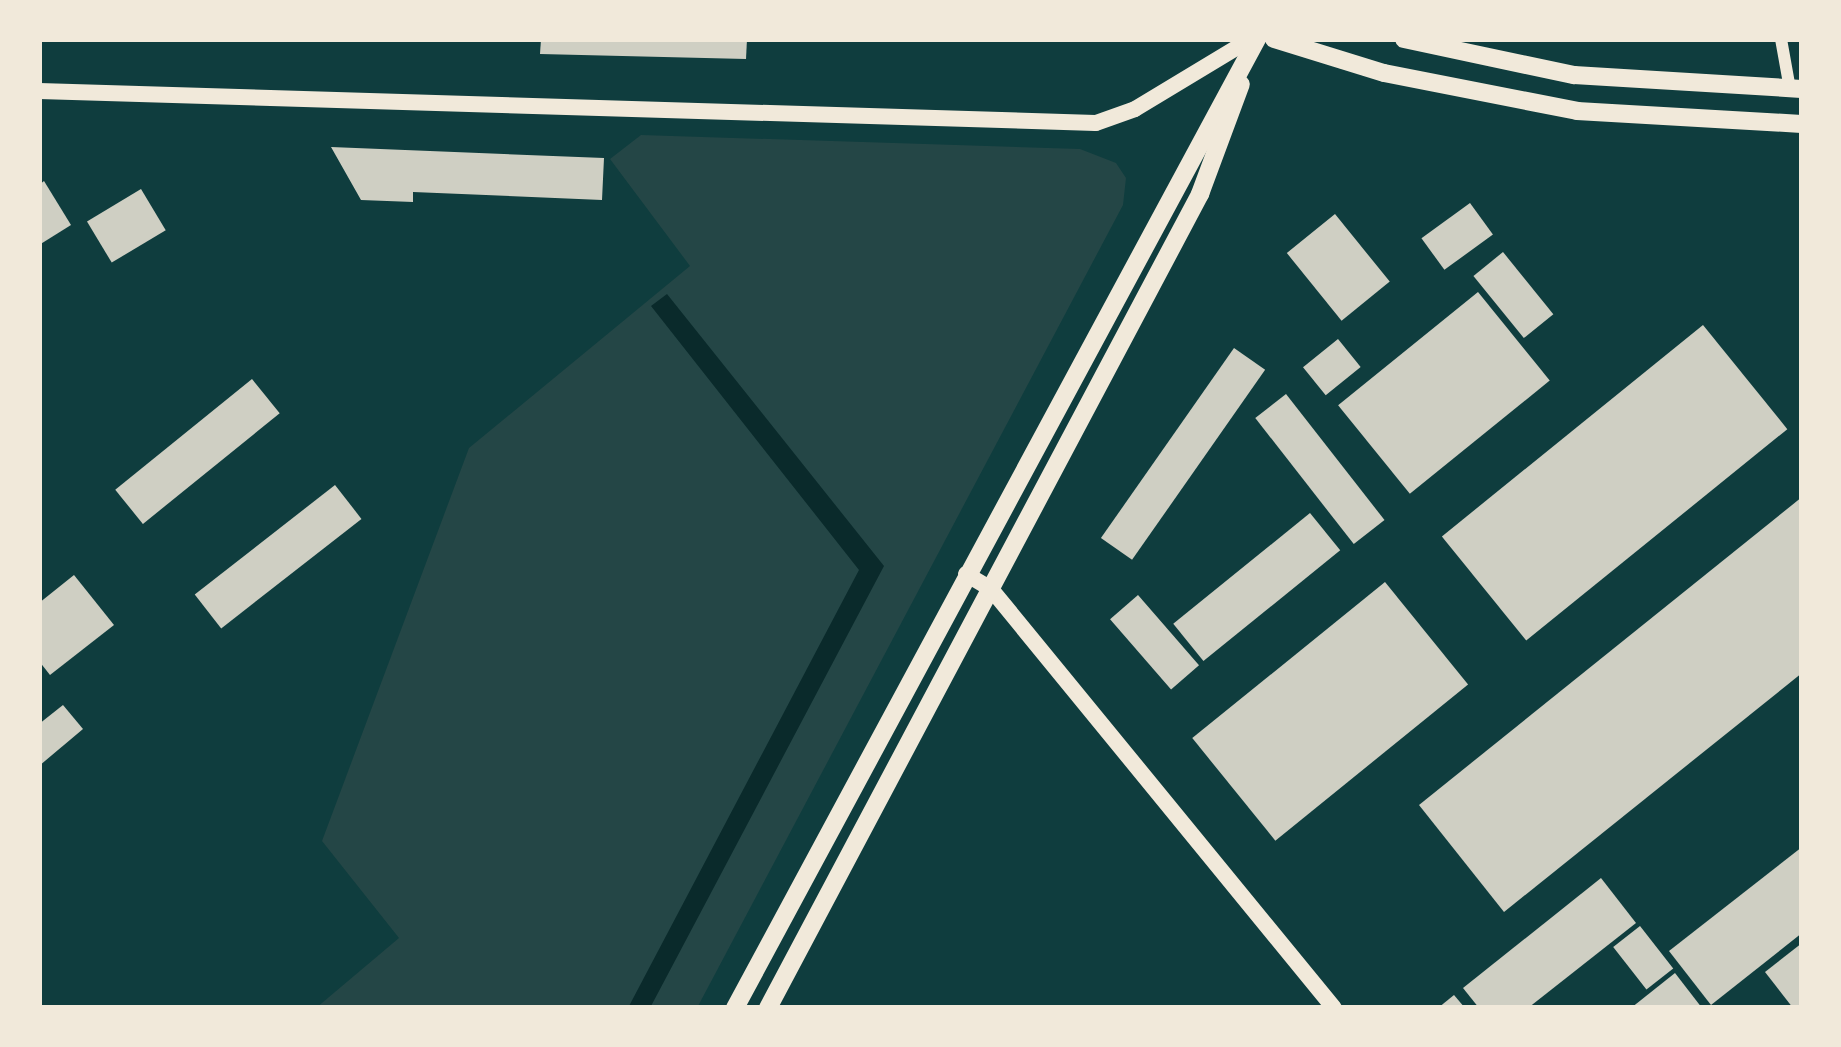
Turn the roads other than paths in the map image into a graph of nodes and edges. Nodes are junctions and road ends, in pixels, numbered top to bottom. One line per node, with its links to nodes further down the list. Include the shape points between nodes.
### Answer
1 (1255, 39): 6 (street, via 1096,123); 8 (main road); 9 (main road, via 1200,194)
2 (1274, 39): 7 (main road, via 1384,73 1577,111)
3 (1404, 39): 5 (main road, via 1574,75)
4 (1781, 39): 5 (street)
5 (1796, 89)
6 (39, 91)
7 (1802, 124)
8 (966, 574): 9 (street); 10 (main road)
9 (991, 589): 11 (main road); 12 (street)
10 (735, 1008)
11 (768, 1008)
12 (1334, 1008)

